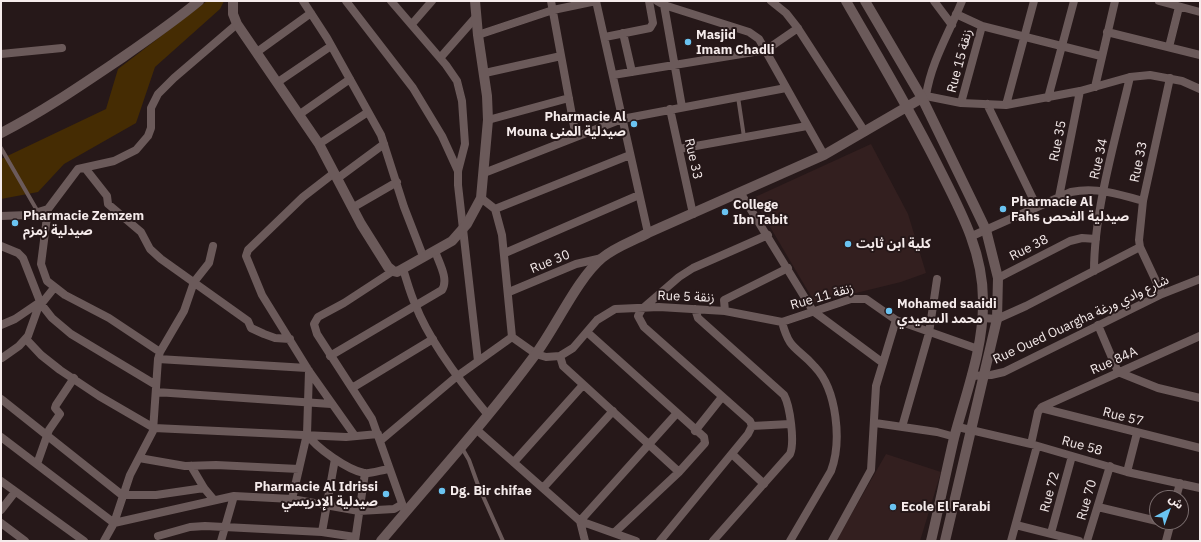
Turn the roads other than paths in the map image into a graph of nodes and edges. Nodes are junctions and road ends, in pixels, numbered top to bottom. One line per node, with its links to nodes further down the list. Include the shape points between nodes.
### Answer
1 (199, 1): 76 (street, via 95,76)
2 (303, 1): 24 (street)
3 (346, 1): 86 (street, via 413,88 442,136)
4 (390, 1): 28 (street)
5 (432, 1): 28 (street)
6 (475, 1): 26 (street)
7 (551, 1): 22 (street)
8 (596, 1): 22 (street); 35 (street)
9 (649, 1): 33 (street, via 652,26)
10 (771, 1): 31 (street, via 786,13)
11 (846, 1): 67 (street)
12 (865, 1): 61 (street)
13 (934, 1): 29 (street)
14 (962, 1): 25 (street)
15 (1034, 1): 36 (street)
16 (1074, 1): 38 (street)
17 (1115, 1): 32 (street)
18 (1159, 1): 21 (street)
19 (235, 2): 27 (street)
20 (661, 3): 41 (street, via 749,32 759,38); 48 (street)
21 (1180, 7): 23 (street); 39 (street)
22 (553, 10): 34 (street); 45 (street)
23 (1200, 12)
24 (311, 13): 37 (street); 42 (street)
25 (956, 14): 29 (street); 30 (street)
26 (476, 17): 34 (street); 47 (street)
27 (237, 24): 42 (street); 85 (street, via 158,94 151,108 149,132 139,148 117,160)
28 (412, 24): 47 (street)
29 (952, 25): 61 (street, via 928,80)
30 (982, 26): 36 (street); 64 (street, Rue 15 زنقة)
31 (798, 28): 41 (street); 75 (street)
32 (1107, 32): 39 (street); 46 (street)
33 (623, 33): 35 (street); 49 (street)
34 (478, 35): 50 (street)
35 (605, 37): 51 (street)
36 (1024, 37): 38 (street); 66 (street)
37 (331, 46): 54 (street); 55 (street)
38 (1061, 46): 46 (street); 63 (street)
39 (1169, 47): 44 (street)
40 (62, 48): 43 (street)
41 (766, 50): 48 (street); 57 (street)
42 (257, 52): 55 (street)
43 (1, 54)
44 (1200, 55)
45 (561, 56): 50 (street); 62 (street)
46 (1101, 56): 56 (street)
47 (440, 58): 86 (street, via 454,75 462,101 465,144)
48 (673, 64): 49 (street); 68 (street)
49 (632, 72): 51 (street)
50 (485, 73): 73 (street)
51 (613, 75): 72 (street)
52 (1130, 77): 53 (street, via 1150,75); 56 (street); 90 (street, Rue 34)
53 (1170, 78): 58 (street); 95 (street, Rue 33)
54 (350, 79): 70 (street); 71 (street)
55 (278, 82): 71 (street)
56 (1095, 87): 59 (street)
57 (786, 88): 60 (street); 74 (street)
58 (1200, 89)
59 (1080, 91): 63 (street); 93 (street, Rue 35)
60 (738, 96): 68 (street); 78 (lane)
61 (924, 97): 64 (street); 67 (street); 103 (street)
62 (569, 98): 73 (street); 77 (street)
63 (1048, 98): 66 (street)
64 (961, 103): 65 (street)
65 (987, 104): 66 (street); 96 (street)
66 (1006, 105)
67 (908, 106): 75 (street); 107 (street)
68 (682, 107): 69 (street)
69 (670, 109): 72 (street); 82 (street, Rue 33)
70 (368, 112): 79 (street); 80 (street)
71 (300, 114): 79 (street)
72 (622, 119): 77 (street); 83 (street)
73 (488, 120): 87 (street)
74 (808, 126): 78 (street); 84 (street)
75 (865, 132): 84 (street)
76 (1, 133)
77 (576, 137): 87 (street)
78 (744, 137): 82 (street)
79 (319, 144): 88 (street)
80 (384, 144): 88 (street); 89 (street)
81 (1, 149): 100 (lane)
82 (679, 149): 101 (street, Rue 33)
83 (630, 155): 92 (street); 99 (street)
84 (824, 155): 91 (street)
85 (85, 168): 98 (street, via 75,173); 123 (street, via 107,196 109,205 141,232 155,254)
86 (458, 171): 104 (street)
87 (484, 173): 94 (street)
88 (336, 175): 97 (street); 144 (street, via 303,197 246,252 257,287)
89 (397, 182): 97 (street); 114 (street)
90 (1104, 190): 93 (street, via 1081,190); 95 (street); 108 (street, Rue 34)
91 (740, 192): 101 (street); 106 (street)
92 (639, 195): 105 (street); 113 (street)
93 (1059, 197): 96 (street)
94 (481, 198): 99 (street); 104 (street)
95 (1143, 201): 111 (street, Rue 33)
96 (1037, 207): 103 (street)
97 (352, 208): 118 (street, via 376,249)
98 (48, 209): 100 (street); 124 (street, via 40,264 45,278)
99 (495, 209): 113 (street)
100 (38, 212): 102 (street, via 21,216)
101 (694, 214): 105 (street)
102 (1, 216)
103 (986, 230): 107 (street); 120 (street)
104 (462, 231): 112 (street, via 447,246); 152 (street)
105 (648, 234): 115 (street)
106 (768, 235): 116 (street); 129 (street, via 693,268)
107 (972, 236): 133 (street, via 983,282)
108 (1096, 239): 119 (street, Rue 34); 120 (street, Rue 38, via 1082,238 1070,241)
109 (1, 246): 127 (street, via 23,258)
110 (213, 246): 123 (street, via 209,263)
111 (1140, 247): 119 (street); 126 (street, Rue 33)
112 (435, 252): 114 (street); 128 (street, via 444,277 443,288)
113 (505, 253): 125 (street)
114 (423, 256): 117 (street)
115 (602, 258): 125 (street, Rue 30, via 576,264); 147 (street, via 581,284)
116 (788, 268): 131 (street); 132 (street, via 724,300)
117 (403, 269): 118 (street); 128 (street)
118 (393, 271): 149 (street, via 316,319 314,329)
119 (1094, 271): 134 (street)
120 (998, 278): 134 (street)
121 (937, 279): 140 (street)
122 (1200, 279): 126 (street, Rue Oued Ouargha شارع وادي ورغة)
123 (194, 282): 144 (street, via 248,321 252,329 274,338); 148 (street, via 184,311)
124 (54, 288): 127 (street); 148 (street, via 117,323)
125 (509, 292): 142 (street)
126 (1162, 294): 138 (street, Rue Oued Ouargha شارع وادي ورغة)
127 (40, 303): 137 (street); 143 (street); 162 (street, via 52,318 71,334)
128 (415, 306): 145 (street); 149 (street)
129 (642, 309): 130 (street, Rue 5 زنقة); 139 (street, Rue 5 زنقة, via 612,310 597,320); 163 (street, via 638,316 644,327)
130 (695, 309): 132 (street, Rue 5 زنقة); 173 (street, via 698,318 784,395 788,404)
131 (813, 310): 135 (street, Rue 11 زنقة, via 862,298); 136 (street, Rue 11 زنقة); 153 (street)
132 (725, 311): 136 (street, Rue 5 زنقة)
133 (983, 318): 134 (street); 146 (street)
134 (997, 319): 157 (street)
135 (896, 320): 140 (street, Rue 11 زنقة); 153 (street)
136 (782, 322): 244 (street, via 786,339 791,346 814,366 826,383 830,392 837,434 835,459 831,471)
137 (1, 325)
138 (1098, 325): 155 (street); 157 (street, Rue Oued Ouargha شارع وادي ورغة, via 1004,372)
139 (587, 332): 150 (street, Rue 5 زنقة, via 573,348); 170 (street)
140 (929, 333): 146 (street, Rue 11 زنقة); 175 (street)
141 (1200, 336): 155 (street, Rue 84A)
142 (512, 337): 147 (street); 152 (street)
143 (26, 339): 151 (street); 159 (street, via 41,356)
144 (290, 339): 154 (street)
145 (433, 339): 158 (street); 161 (street)
146 (978, 349): 156 (street)
147 (536, 354): 150 (street, via 546,357); 171 (street)
148 (159, 356): 154 (street); 162 (street)
149 (330, 356): 161 (street)
150 (560, 356): 160 (street, via 563,366)
151 (2, 358)
152 (478, 361): 158 (street)
153 (883, 363): 172 (street, via 876,386)
154 (308, 369): 166 (street); 167 (street)
155 (1118, 372): 164 (street, via 1158,388); 168 (street, Rue 84A)
156 (971, 376): 157 (street, Rue Oued Ouargha شارع وادي ورغة); 176 (street)
157 (985, 376): 180 (street)
158 (456, 377): 171 (street); 187 (street)
159 (74, 378): 177 (street, via 99,396); 183 (street, via 56,405 60,414)
160 (583, 385): 169 (street); 196 (street)
161 (352, 388): 187 (street, via 372,419)
162 (156, 389): 166 (street); 177 (street)
163 (722, 397): 174 (street, via 750,421); 179 (street)
164 (1200, 398)
165 (1, 399): 183 (street)
166 (309, 402): 167 (street); 182 (street)
167 (331, 404): 184 (street)
168 (1040, 409): 181 (street, Rue 57); 189 (street)
169 (613, 411): 188 (street); 209 (street)
170 (677, 413): 179 (street); 188 (street)
171 (488, 415): 178 (street)
172 (875, 423): 175 (street); 245 (street, via 871,470)
173 (790, 424): 174 (street); 207 (street, via 792,450)
174 (752, 426): 192 (street)
175 (902, 427): 186 (street)
176 (958, 427): 180 (street, Rue 58); 186 (street)
177 (154, 428): 182 (street); 194 (street)
178 (477, 430): 190 (street); 196 (street)
179 (695, 430): 202 (street, via 704,437 705,443)
180 (971, 431): 189 (street, Rue 58); 247 (street)
181 (1137, 433): 191 (street, Rue 57); 203 (street)
182 (307, 434): 184 (street); 195 (street, via 312,443); 200 (street)
183 (47, 435): 197 (street); 213 (street)
184 (355, 436): 187 (street)
185 (1, 437): 197 (street)
186 (955, 437): 246 (street)
187 (379, 438): 201 (street)
188 (649, 444): 202 (street); 223 (street)
189 (1034, 445): 193 (street, Rue 58); 226 (street)
190 (461, 448): 219 (street); 239 (lane, via 469,460)
191 (1200, 448)
192 (732, 454): 207 (street); 242 (street)
193 (1072, 456): 199 (street, Rue 58); 231 (street, Rue 72)
194 (139, 458): 198 (street); 213 (street)
195 (335, 459): 204 (street); 217 (street)
196 (514, 462): 209 (street)
197 (37, 464): 225 (street)
198 (191, 466): 200 (street); 208 (street)
199 (1110, 466): 203 (street, Rue 58); 218 (street, Rue 70)
200 (299, 469): 215 (street)
201 (389, 469): 204 (street); 219 (street)
202 (680, 472): 230 (street)
203 (1127, 472): 206 (street, Rue 58)
204 (365, 473): 221 (street)
205 (1, 481): 212 (street)
206 (1180, 483): 210 (street, Rue 58); 211 (street)
207 (764, 484): 243 (street)
208 (204, 488): 213 (street, via 156,495); 216 (street)
209 (543, 488): 223 (street)
210 (1200, 488)
211 (1178, 490)
212 (16, 492): 220 (street); 235 (street)
213 (122, 495): 225 (street)
214 (234, 496): 215 (street); 216 (street); 227 (street)
215 (292, 499): 217 (street)
216 (214, 500): 225 (street)
217 (327, 505): 221 (street); 229 (street)
218 (1098, 507): 222 (street); 250 (street, Rue 70)
219 (403, 509): 221 (street); 238 (street)
220 (1, 510)
221 (359, 511): 233 (street)
222 (1149, 520)
223 (580, 521): 230 (street); 240 (street)
224 (1, 523): 234 (street)
225 (114, 523): 236 (street)
226 (1016, 525): 231 (street); 248 (street)
227 (225, 528): 229 (street); 232 (street, via 190,527); 237 (street)
228 (1168, 530): 251 (street)
229 (322, 532): 233 (street)
230 (614, 533): 241 (street)
231 (1052, 534): 249 (street)
232 (158, 536)
233 (355, 539)
234 (25, 541)
235 (84, 541)
236 (104, 541)
237 (221, 541)
238 (381, 541)
239 (503, 541)
240 (585, 541)
241 (636, 541)
242 (660, 541)
243 (713, 541)
244 (790, 541)
245 (832, 541)
246 (931, 541)
247 (945, 541)
248 (1011, 541)
249 (1080, 541)
250 (1087, 541)
251 (1166, 541)

